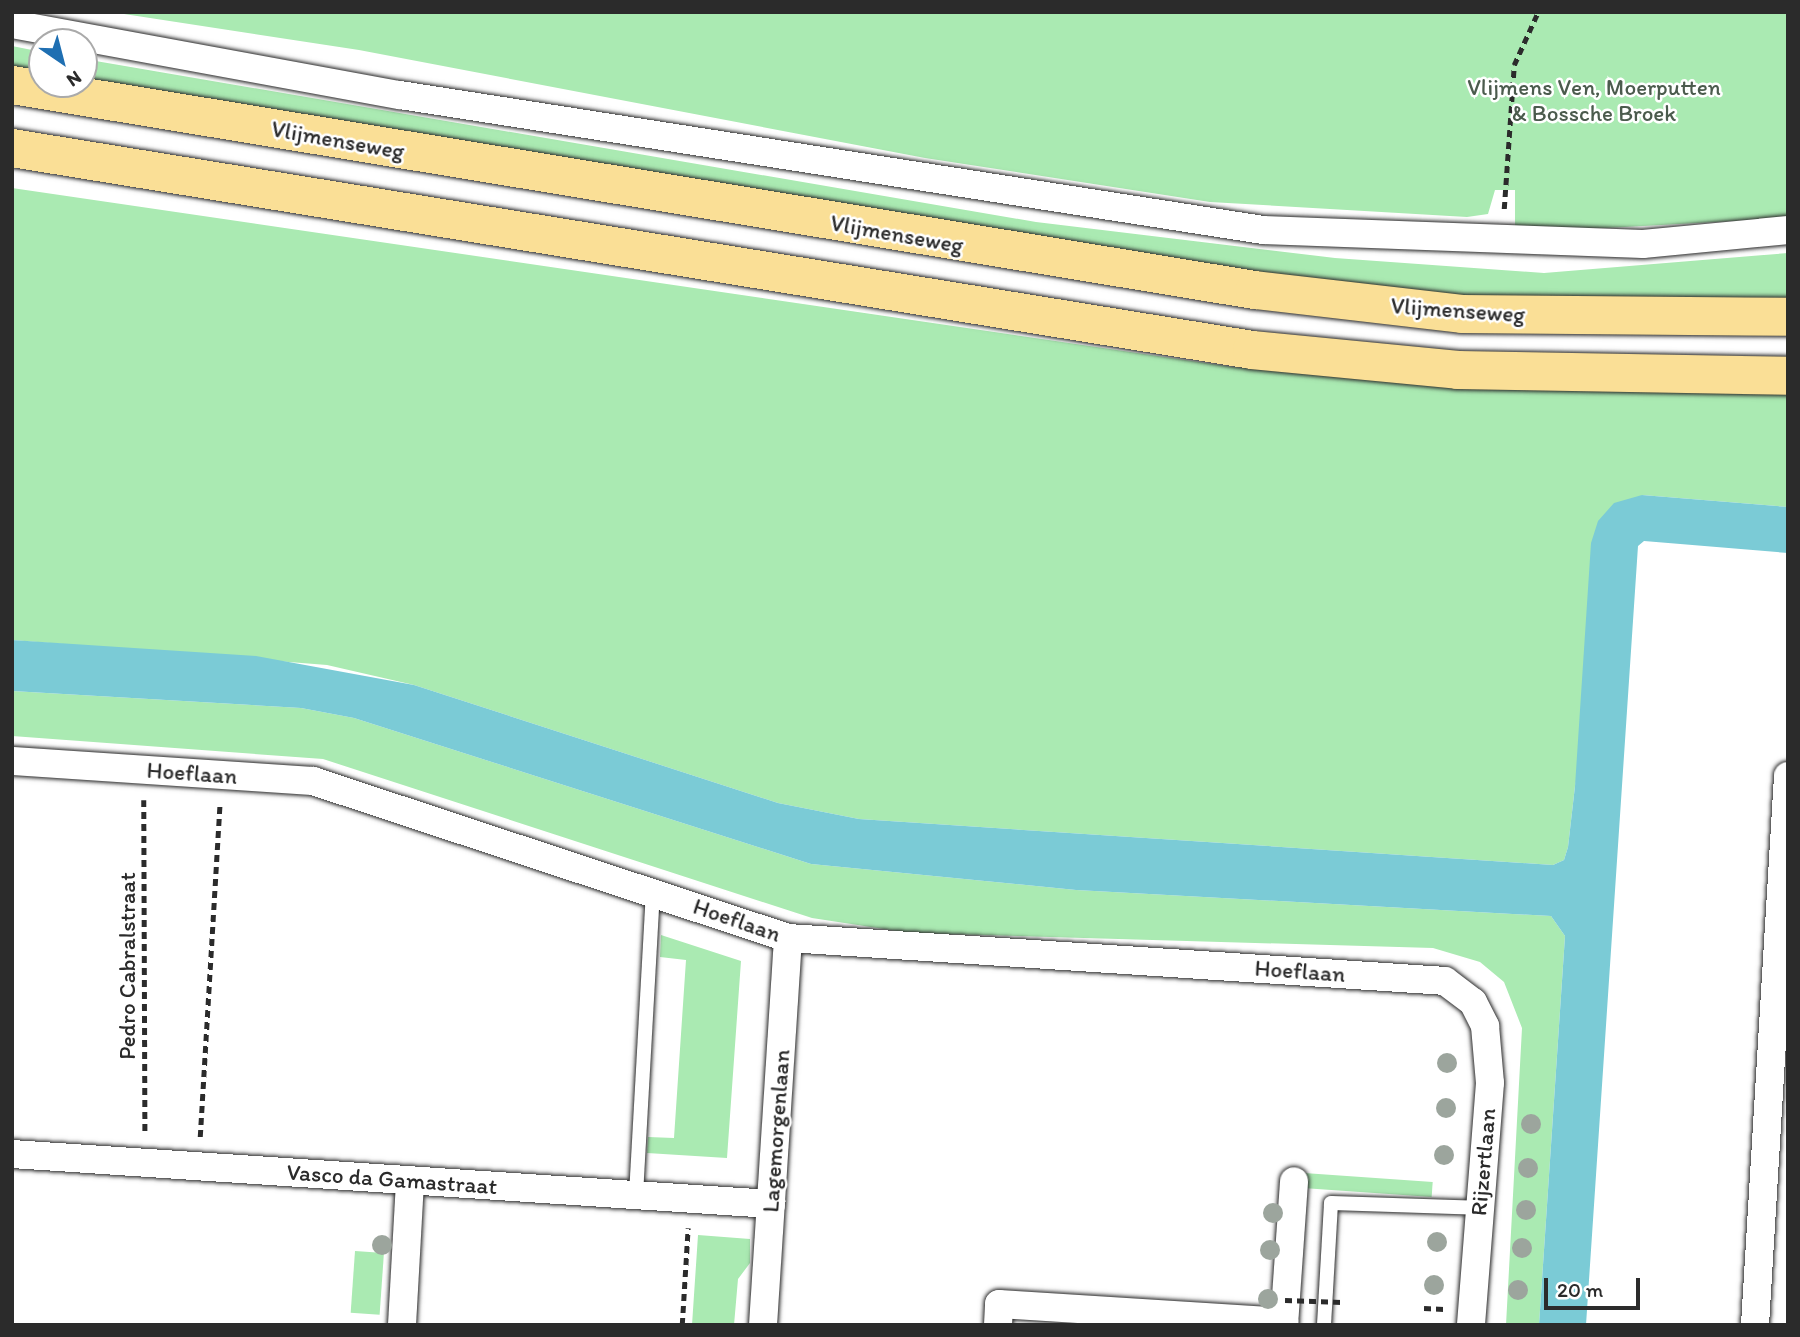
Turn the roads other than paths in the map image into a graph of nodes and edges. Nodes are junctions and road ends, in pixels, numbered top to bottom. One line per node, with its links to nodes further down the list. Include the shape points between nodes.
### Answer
1 (12, 24): 4 (street, via 414,97 1263,230 1643,244)
2 (12, 85): 5 (main road, Vlijmenseweg, via 1255,290 1462,314)
3 (12, 148): 6 (main road, via 1252,350 1458,370)
4 (1788, 230)
5 (1788, 317)
6 (1788, 376)
7 (12, 761): 9 (street, Hoeflaan, via 313,781)
8 (1788, 776): 10 (street)
9 (653, 892): 11 (street, Hoeflaan); 17 (lane)
10 (1784, 934): 16 (street)
11 (788, 938): 12 (street, Hoeflaan, via 1445,981); 18 (street, Lagemorgenlaan)
12 (1473, 1002): 19 (street, Rijzertlaan, via 1485,1026 1490,1083)
13 (12, 1154): 14 (street, Vasco da Gamastraat)
14 (410, 1180): 17 (street, Vasco da Gamastraat); 21 (street)
15 (1294, 1181): 20 (street)
16 (1776, 1187): 26 (street)
17 (636, 1195): 18 (street, Vasco da Gamastraat)
18 (771, 1204): 22 (street, Lagemorgenlaan)
19 (1478, 1208): 24 (lane, via 1331,1203); 25 (street, Rijzertlaan)
20 (1284, 1316): 23 (street, via 999,1304)
21 (402, 1325)
22 (763, 1325)
23 (998, 1325)
24 (1324, 1325)
25 (1471, 1325)
26 (1755, 1325)

